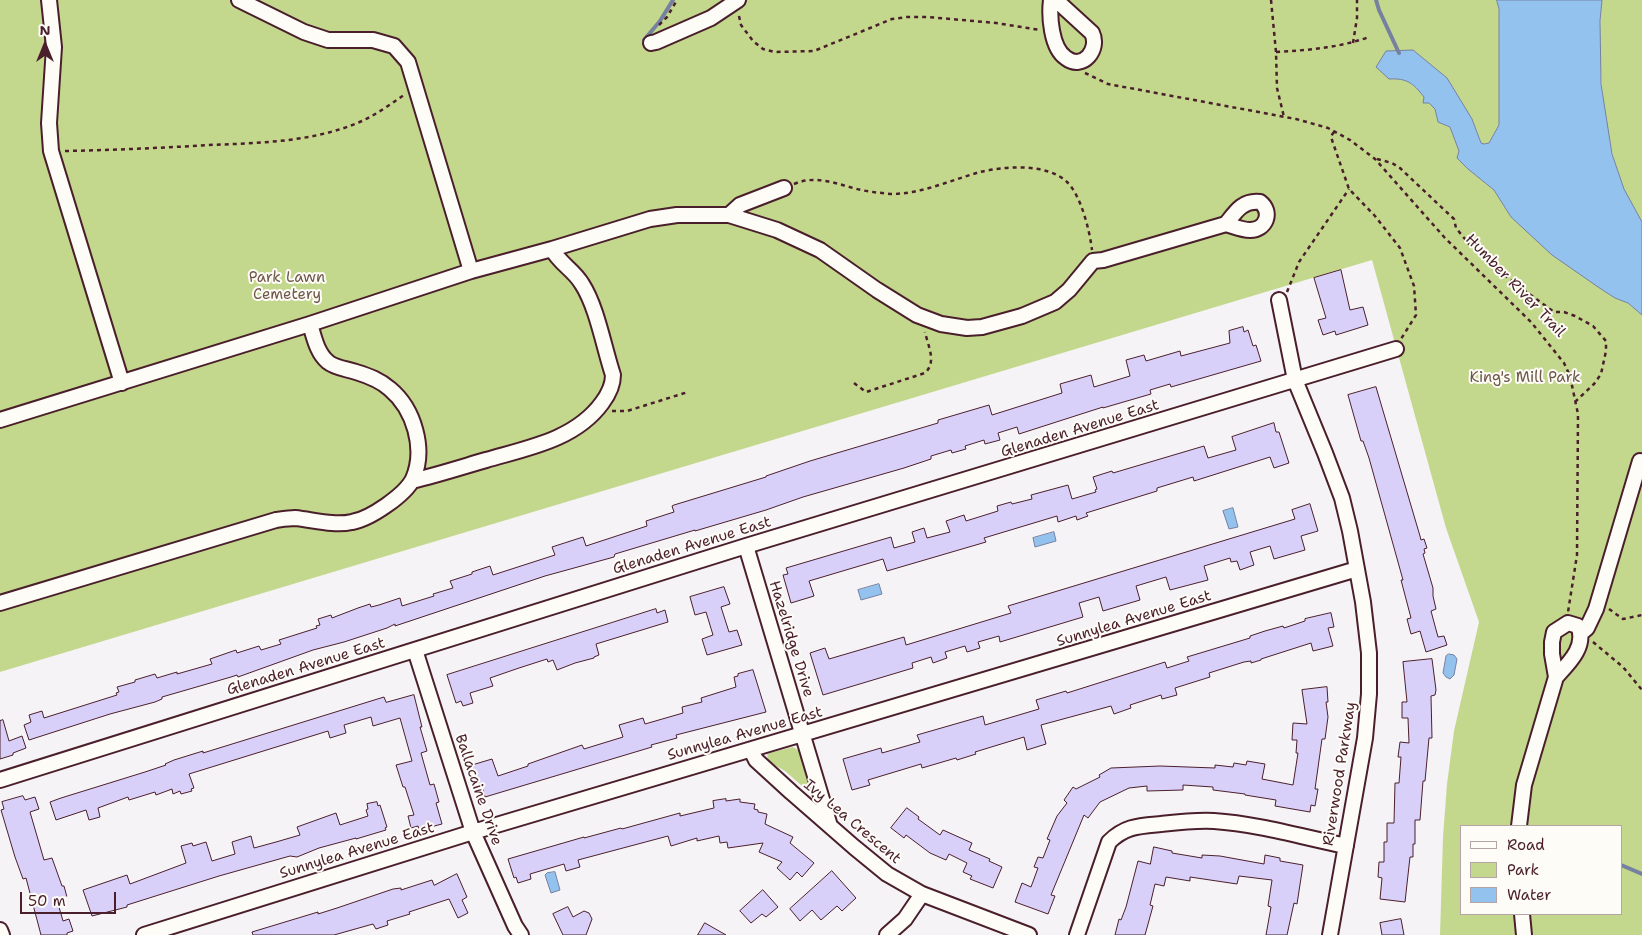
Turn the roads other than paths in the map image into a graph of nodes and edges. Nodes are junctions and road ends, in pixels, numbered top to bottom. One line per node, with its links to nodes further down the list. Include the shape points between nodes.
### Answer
1 (49, 0): 16 (street, via 54,47 49,123 51,151)
2 (239, 0): 11 (street, via 304,32 328,40 373,40 394,46 408,62)
3 (1051, 0): 4 (street, via 1053,34 1060,53 1070,61 1086,59 1094,47 1094,37)
4 (1056, 0)
5 (734, 3): 6 (street, via 710,18 656,42)
6 (653, 36)
7 (784, 188): 8 (street, via 740,205)
8 (729, 215): 9 (street, via 777,230 820,250 907,310 941,324 967,328 1022,316 1055,302 1093,261); 10 (street, via 677,215 650,219)
9 (1226, 224)
10 (552, 249): 11 (street); 19 (street, via 582,284 594,312 612,375 610,389 600,406 581,424 547,442)
11 (471, 271): 13 (street)
12 (1279, 300): 15 (street, Riverwood Parkway)
13 (310, 324): 16 (street); 19 (street, via 327,362 374,378 402,400 417,436 417,466)
14 (1396, 349): 15 (street, Glenaden Avenue East)
15 (1296, 380): 20 (street, Glenaden Avenue East); 21 (street, Riverwood Parkway, via 1342,498)
16 (122, 383): 17 (street)
17 (0, 420)
18 (1640, 461): 23 (street, via 1598,604 1588,628)
19 (412, 481): 22 (street, via 384,507 364,519 341,524 293,518 276,520)
20 (746, 546): 24 (street, Glenaden Avenue East); 26 (street, Hazelridge Drive)
21 (1357, 569): 26 (street, Sunnylea Avenue East); 32 (street, Riverwood Parkway, via 1369,653 1369,694 1365,738)
22 (0, 604)
23 (1581, 633): 25 (street, via 1572,659); 25 (street, via 1578,626 1568,623 1554,632 1552,654)
24 (415, 650): 28 (street, Glenaden Avenue East); 31 (street, Ballacaine Drive)
25 (1556, 677): 29 (street, via 1524,785)
26 (803, 735): 27 (street, Sunnylea Avenue East); 30 (street, Hazelridge Drive)
27 (751, 750): 30 (street, Ivy Lea Crescent, via 756,760); 31 (street, Sunnylea Avenue East)
28 (0, 780)
29 (1519, 825)
30 (830, 827): 33 (street, Ivy Lea Crescent, via 887,874)
31 (473, 832): 37 (street, Sunnylea Avenue East); 38 (street, Ballacaine Drive, via 514,926)
32 (1346, 846): 41 (street, via 1215,821 1132,827 1109,842); 42 (street, Riverwood Parkway)
33 (922, 894): 39 (street, via 905,918); 40 (street, Ivy Lea Crescent)
34 (1522, 915): 43 (street)
35 (0, 930): 36 (street)
36 (2, 935)
37 (144, 935)
38 (521, 935)
39 (887, 935)
40 (1029, 935)
41 (1077, 935)
42 (1330, 935)
43 (1524, 935)

